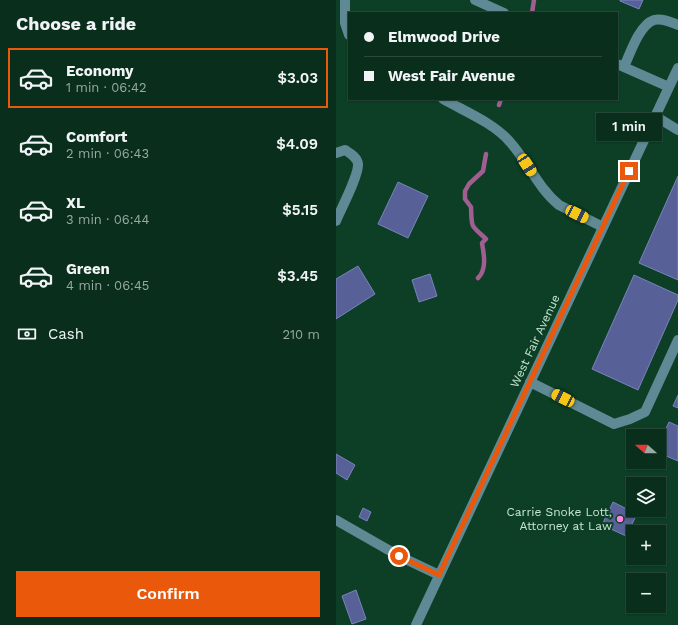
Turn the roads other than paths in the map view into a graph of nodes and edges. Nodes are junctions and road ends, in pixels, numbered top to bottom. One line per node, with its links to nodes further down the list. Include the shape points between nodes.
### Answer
1 (345, 0): 5 (street, via 345,23)
2 (475, 0): 3 (street)
3 (502, 12)
4 (678, 25): 6 (street, via 664,20 653,20 642,29)
5 (348, 32)
6 (621, 65): 8 (street)
7 (678, 68): 8 (street, West Fair Avenue)
8 (669, 87): 10 (street, West Fair Avenue)
9 (445, 100): 14 (street, via 505,136 541,187 559,205)
10 (655, 116): 11 (street); 14 (street, West Fair Avenue)
11 (678, 130)
12 (336, 153): 13 (street, via 345,150 355,156 358,163 357,173)
13 (336, 221)
14 (603, 227): 16 (street, West Fair Avenue)
15 (678, 340): 16 (street, via 645,412 614,424)
16 (530, 382): 18 (street, West Fair Avenue)
17 (336, 520): 18 (street, via 399,556)
18 (439, 575): 19 (street, West Fair Avenue)
19 (416, 625)

